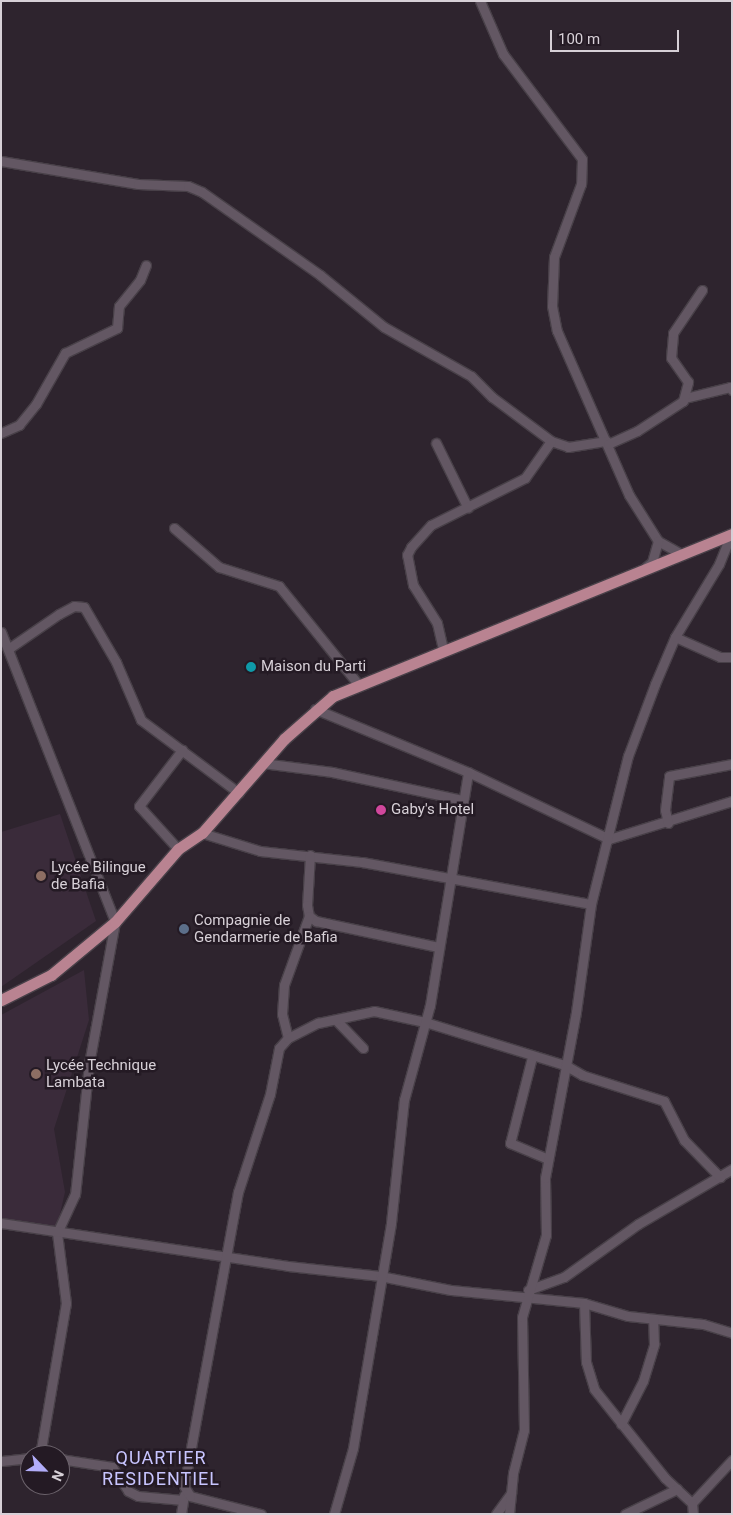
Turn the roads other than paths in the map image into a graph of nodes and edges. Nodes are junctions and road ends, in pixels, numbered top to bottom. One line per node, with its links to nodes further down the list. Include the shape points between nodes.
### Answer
1 (480, 1): 9 (street, via 503,54 582,159 581,184 554,257 552,306 557,331)
2 (1, 161): 8 (street, via 138,184 188,186 202,192 320,275 384,327 472,376 492,398)
3 (146, 265): 7 (street, via 140,280 119,306 117,328 65,353 36,404 19,425)
4 (702, 290): 6 (street, via 674,333 671,358 688,382)
5 (732, 390): 6 (street, via 730,387)
6 (685, 398): 9 (street, via 654,422)
7 (1, 433)
8 (551, 441): 9 (street, via 568,447); 11 (street, via 525,478)
9 (607, 442): 14 (street, via 629,495)
10 (436, 443): 11 (street)
11 (468, 508): 19 (street, via 423,531 407,555 413,585 437,623)
12 (174, 528): 22 (street, via 219,567 279,586)
13 (731, 535): 15 (main road); 18 (street, via 719,564)
14 (658, 541): 15 (street); 16 (street, via 652,562)
15 (681, 554): 16 (main road)
16 (646, 568): 19 (main road)
17 (1, 632): 20 (street)
18 (675, 637): 21 (street, via 720,657); 33 (street, via 628,756)
19 (443, 648): 22 (main road)
20 (8, 649): 24 (street, via 59,614 74,606 84,607 116,662 141,720); 39 (street)
21 (732, 657)
22 (358, 684): 23 (main road)
23 (315, 709): 25 (main road); 27 (street)
24 (182, 750): 28 (street); 34 (street, via 139,806)
25 (262, 763): 28 (main road); 29 (street, via 332,772)
26 (732, 764): 31 (street, via 670,776 665,810)
27 (468, 772): 29 (street); 33 (street)
28 (239, 793): 32 (main road)
29 (462, 800): 36 (street)
30 (732, 801): 31 (street)
31 (668, 823): 33 (street)
32 (202, 832): 34 (main road); 35 (street, via 260,851)
33 (609, 839): 37 (street)
34 (178, 849): 39 (main road)
35 (310, 855): 36 (street); 38 (street)
36 (448, 879): 37 (street); 40 (street)
37 (591, 904): 47 (street)
38 (309, 916): 40 (street, via 325,925); 44 (street, via 284,985 282,1014)
39 (115, 922): 41 (main road, via 51,975); 52 (street, via 89,1064 75,1194)
40 (438, 947): 43 (street)
41 (1, 1000)
42 (336, 1020): 43 (street, via 374,1012); 44 (street, via 318,1023); 45 (street)
43 (426, 1022): 46 (street); 54 (street, via 404,1100 391,1223)
44 (288, 1038): 53 (street, via 279,1048 270,1094 238,1192)
45 (363, 1048)
46 (532, 1057): 47 (street); 48 (street, via 510,1143)
47 (565, 1065): 48 (street); 50 (street, via 582,1075 664,1101 684,1140)
48 (548, 1159): 55 (street, via 547,1228)
49 (732, 1169): 50 (street)
50 (720, 1177): 55 (street, via 638,1224 557,1281)
51 (1, 1223): 52 (street)
52 (57, 1233): 53 (street); 60 (street, via 66,1303)
53 (226, 1257): 54 (street); 67 (street)
54 (380, 1276): 55 (street, via 451,1290); 71 (street, via 353,1448)
55 (527, 1294): 56 (street); 66 (street, via 522,1317 524,1430)
56 (584, 1303): 57 (street); 59 (street, via 590,1377 601,1400)
57 (652, 1320): 58 (street, via 703,1324); 59 (street, via 654,1344 643,1381)
58 (732, 1333)
59 (621, 1424): 65 (street)
60 (42, 1445)
61 (20, 1460): 64 (street)
62 (732, 1460): 68 (street)
63 (70, 1461): 67 (street, via 112,1467 128,1491 138,1496)
64 (2, 1463)
65 (677, 1489): 68 (street); 74 (street)
66 (511, 1493): 72 (street); 73 (street)
67 (184, 1496): 69 (street); 70 (street)
68 (692, 1503): 75 (street)
69 (181, 1514)
70 (261, 1514)
71 (334, 1514)
72 (496, 1514)
73 (509, 1514)
74 (625, 1514)
75 (693, 1514)

